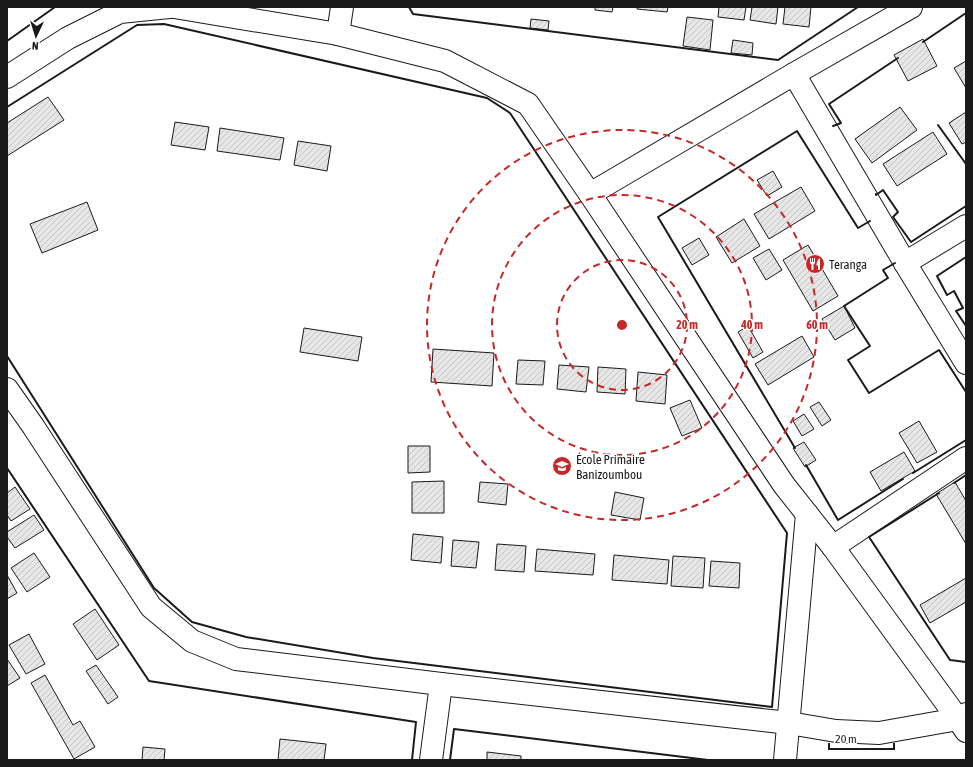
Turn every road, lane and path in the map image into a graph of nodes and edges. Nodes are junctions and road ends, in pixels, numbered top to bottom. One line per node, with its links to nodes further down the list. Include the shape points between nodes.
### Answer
1 (169, 7): 7 (street, via 120,12 68,38)
2 (174, 7): 5 (street)
3 (342, 7): 5 (street)
4 (910, 7): 6 (street)
5 (338, 34): 8 (street, via 445,61 528,104)
6 (794, 74): 8 (street); 10 (street)
7 (7, 77)
8 (590, 194): 14 (street, via 784,486)
9 (966, 226): 10 (street)
10 (905, 263): 11 (street)
11 (966, 363)
12 (7, 389): 16 (street, via 151,607 192,641 236,658)
13 (966, 458): 15 (street)
14 (807, 514): 15 (street); 18 (street)
15 (833, 547): 17 (street)
16 (441, 684): 18 (street); 19 (street)
17 (963, 721): 18 (street, via 879,733 836,732)
18 (788, 723): 20 (street)
19 (431, 760)
20 (785, 760)

